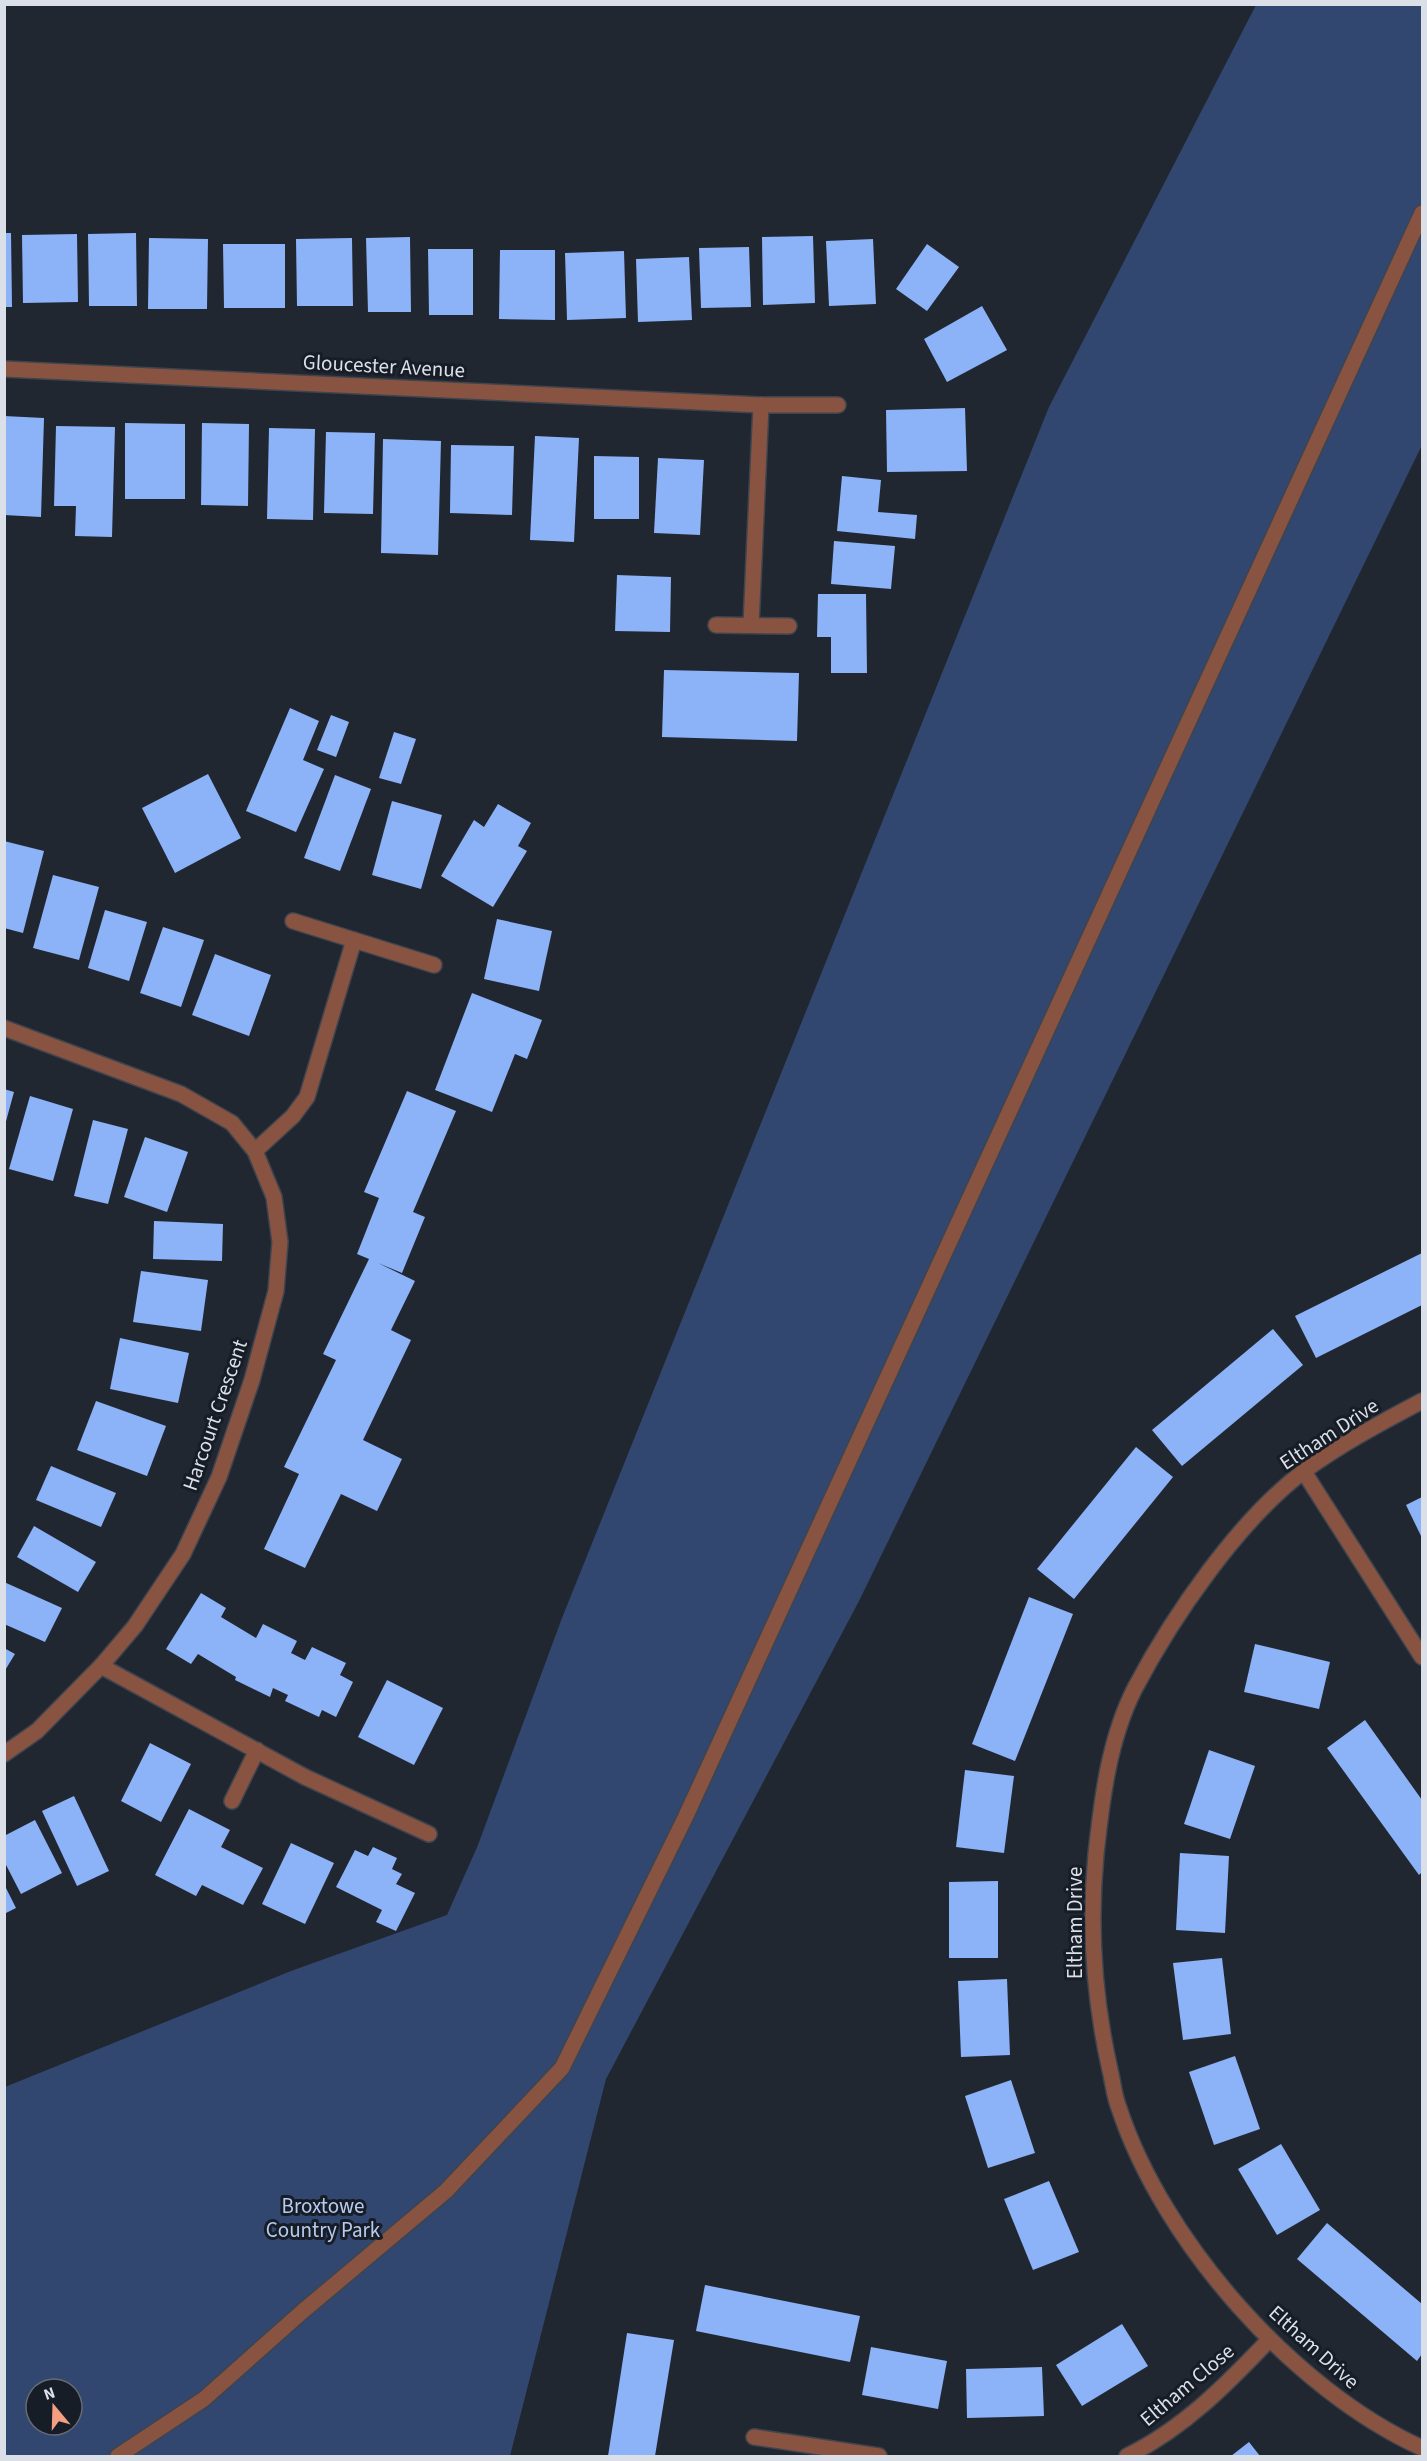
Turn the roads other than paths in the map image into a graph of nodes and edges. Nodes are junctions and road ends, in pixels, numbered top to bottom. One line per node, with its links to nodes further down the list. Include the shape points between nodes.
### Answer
1 (1422, 213): 24 (street, via 685,1818 562,2068 446,2191 204,2399)
2 (4, 369): 3 (street, Gloucester Avenue)
3 (761, 405): 4 (street, Gloucester Avenue); 6 (street)
4 (838, 405)
5 (716, 625): 6 (street)
6 (751, 625): 7 (street)
7 (789, 626)
8 (293, 921): 9 (street)
9 (354, 940): 10 (street); 12 (street, via 307,1097 293,1116)
10 (434, 965)
11 (4, 1028): 12 (street, Harcourt Crescent, via 181,1094 232,1123)
12 (255, 1151): 16 (street, Harcourt Crescent, via 274,1197 280,1242 276,1291 252,1380 219,1477 183,1554 135,1626)
13 (1422, 1401): 14 (street, Eltham Drive, via 1365,1431)
14 (1304, 1472): 15 (street); 21 (street, Eltham Drive, via 1267,1504 1221,1556 1134,1690 1114,1743 1094,1876 1093,1947 1098,2004 1118,2107 1143,2168 1170,2216 1209,2270)
15 (1422, 1657)
16 (101, 1666): 17 (street); 18 (street, Harcourt Crescent, via 37,1731)
17 (257, 1750): 19 (street); 20 (street, via 304,1777)
18 (4, 1755)
19 (232, 1801)
20 (429, 1834)
21 (1269, 2340): 23 (street, Eltham Drive, via 1359,2414); 26 (street, Eltham Close, via 1189,2416)
22 (754, 2437): 25 (street)
23 (1422, 2448)
24 (118, 2457)
25 (879, 2457)
26 (1127, 2457)

